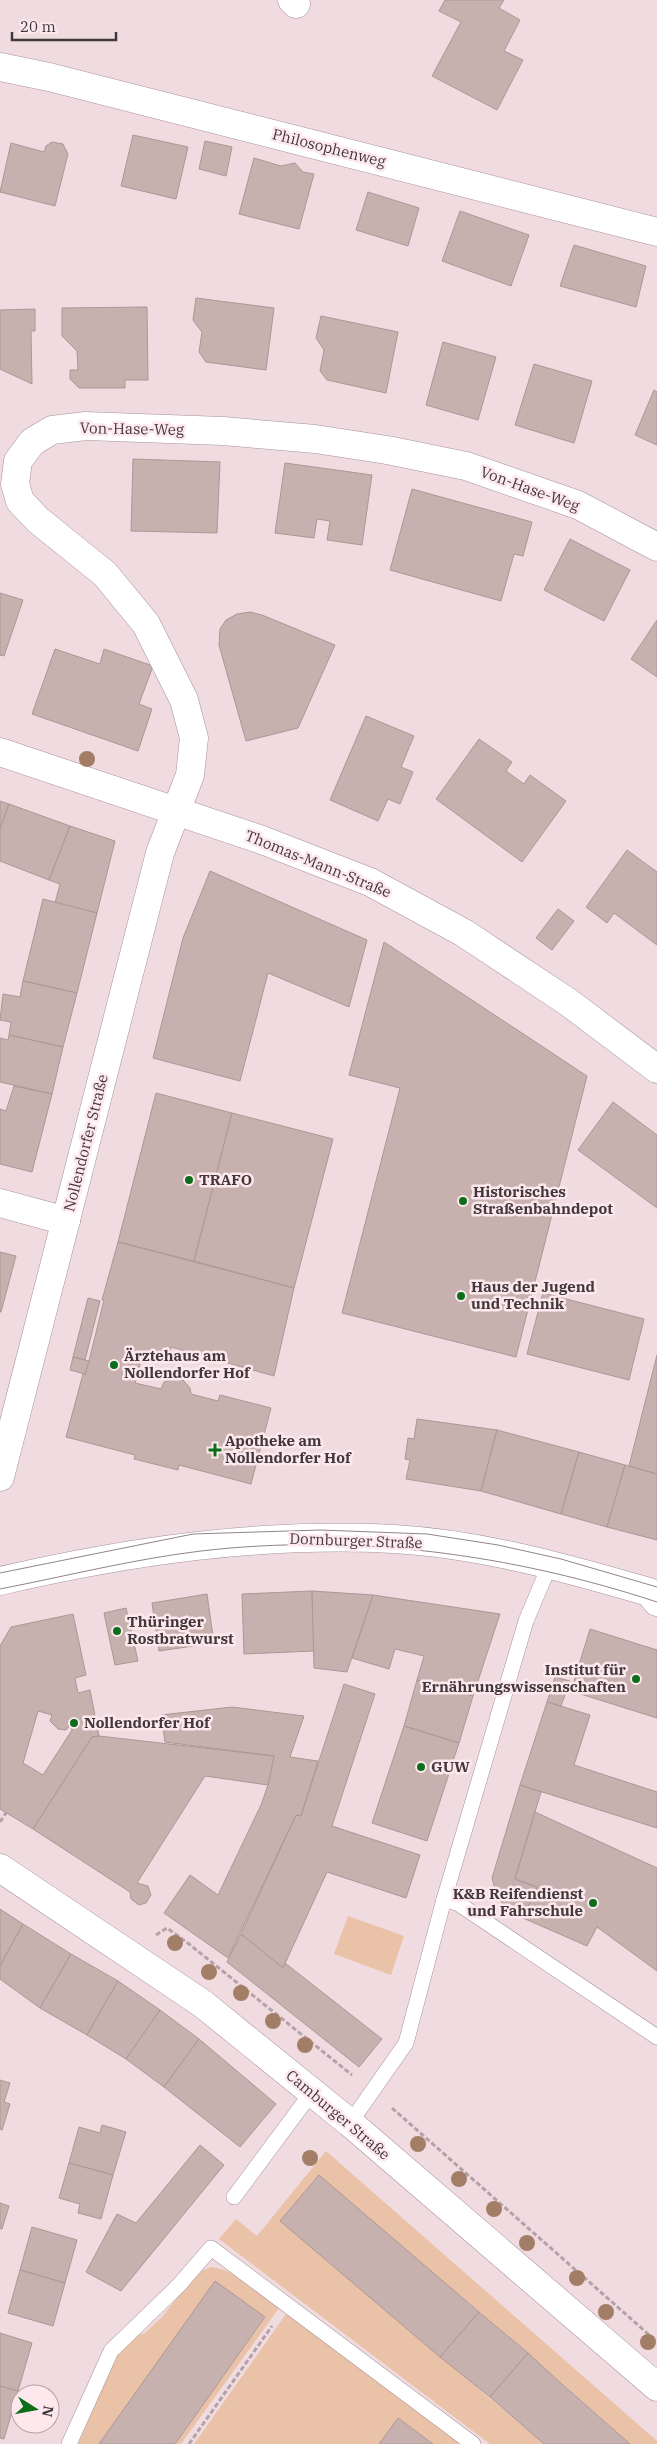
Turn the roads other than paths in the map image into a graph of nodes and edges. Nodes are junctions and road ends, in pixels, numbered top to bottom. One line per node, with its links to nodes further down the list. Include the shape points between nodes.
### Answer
1 (0, 67): 2 (street, Philosophenweg)
2 (657, 232)
3 (657, 547): 5 (street, Von-Hase-Weg, via 578,505 466,466 387,450 315,439 223,431 86,426 52,430 32,442 18,461 15,484 20,501 38,520 105,574 146,624 184,700 194,738 190,775)
4 (0, 752): 5 (street, Thomas-Mann-Straße)
5 (176, 810): 6 (street, Thomas-Mann-Straße, via 370,882 464,932 568,1002); 8 (street, Nollendorfer Straße, via 160,853)
6 (657, 1069)
7 (0, 1203): 8 (street)
8 (66, 1220): 9 (street, Nollendorfer Straße)
9 (0, 1477)
10 (550, 1564): 11 (street, Dornburger Straße, via 469,1548 395,1539 302,1537 164,1549); 12 (street, Dornburger Straße); 14 (lane, via 526,1621)
11 (0, 1581)
12 (654, 1595)
13 (0, 1868): 16 (street, Camburger Straße, via 203,2004)
14 (444, 1899): 15 (lane, via 467,1909); 17 (lane, via 406,2043)
15 (657, 2037)
16 (312, 2092): 17 (street, Camburger Straße); 18 (lane)
17 (350, 2123): 19 (street, Camburger Straße)
18 (234, 2198)
19 (657, 2387)
20 (68, 2444): 21 (lane, via 111,2351 180,2284 211,2248)
21 (473, 2444)

